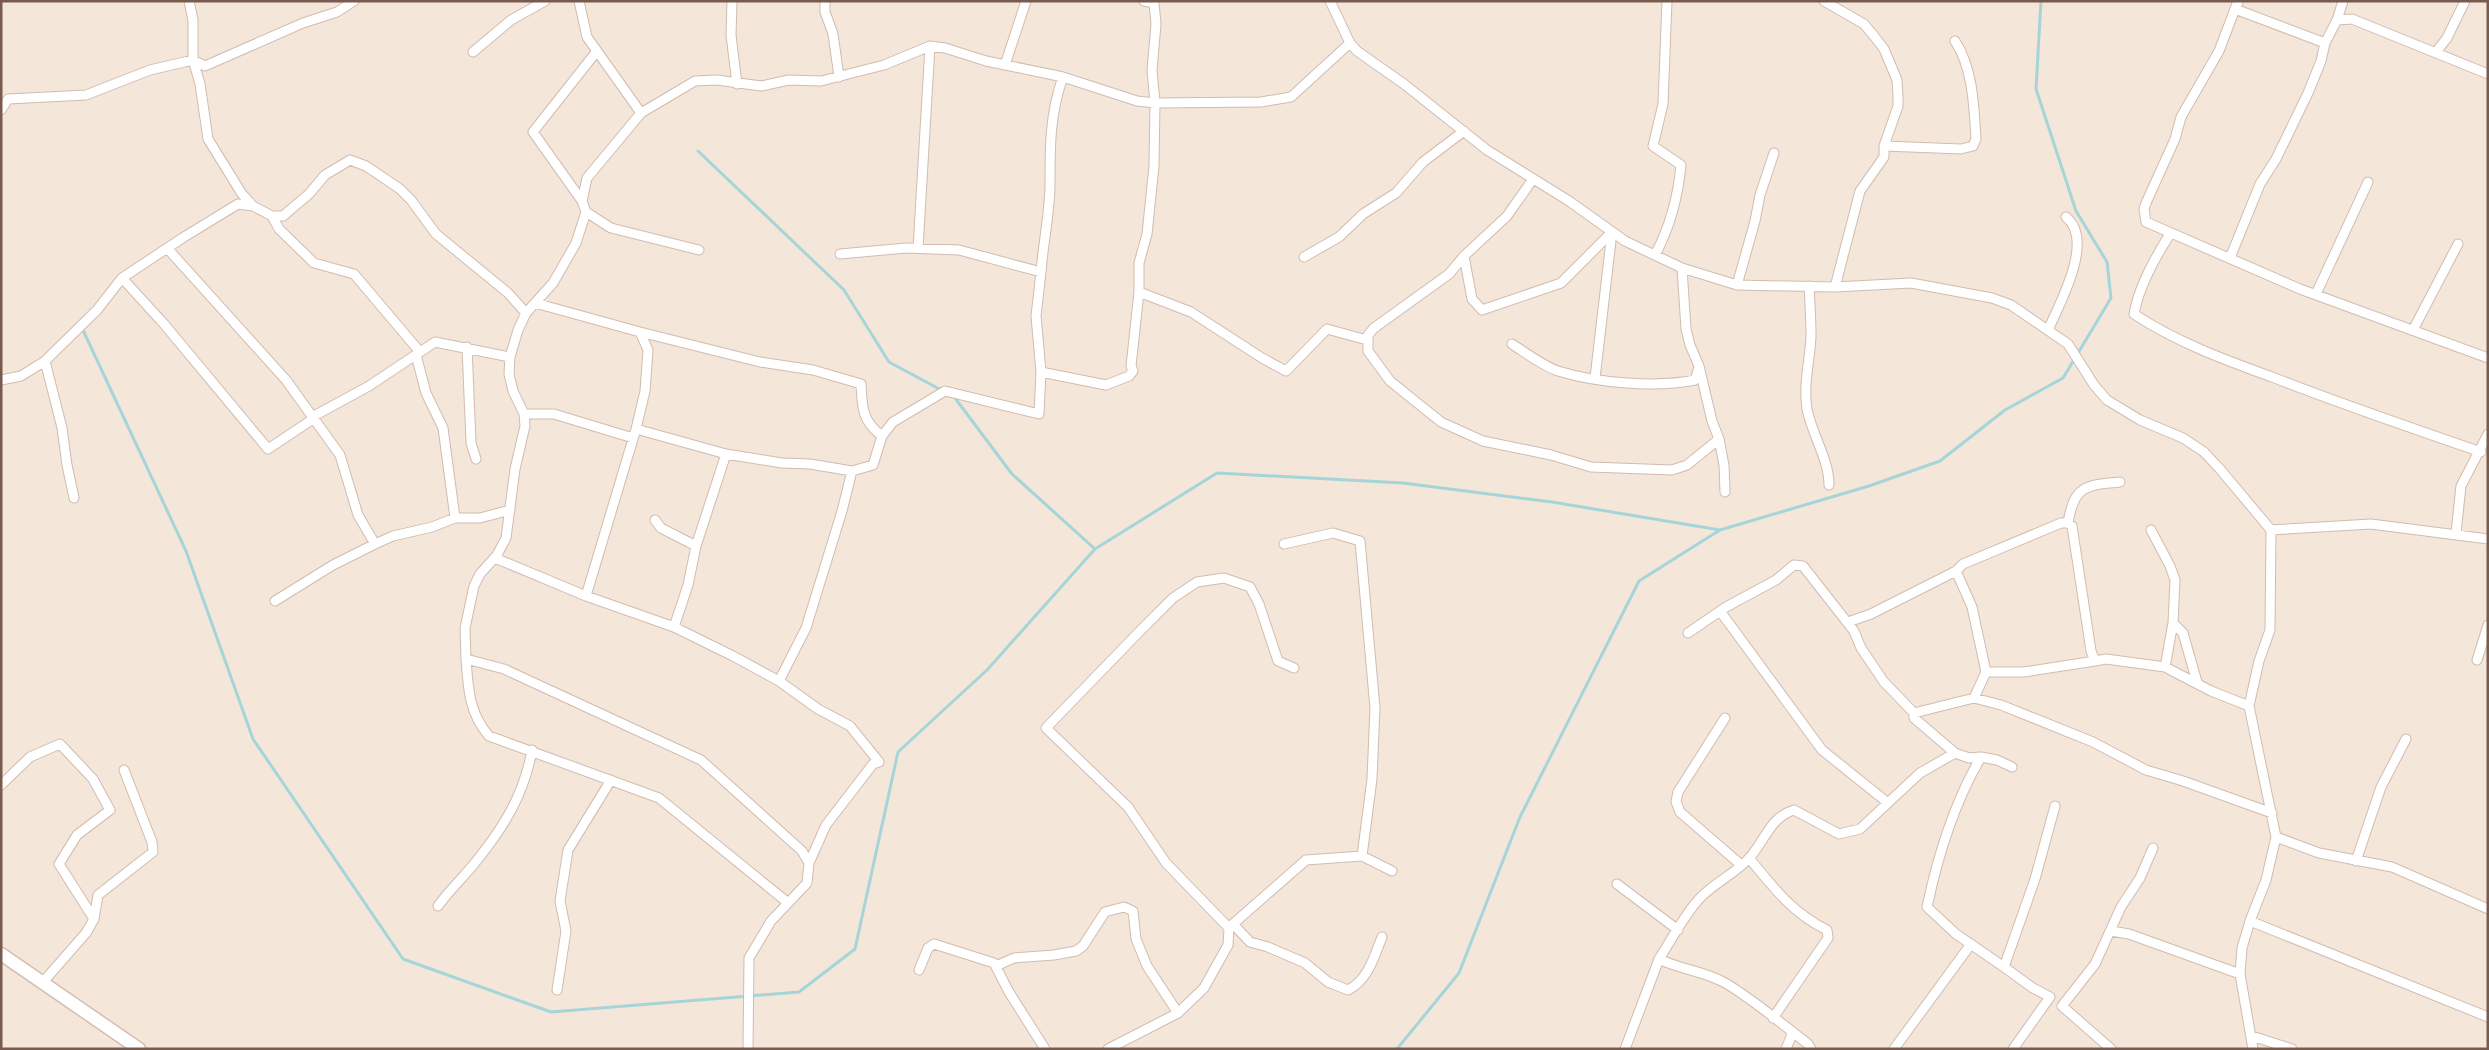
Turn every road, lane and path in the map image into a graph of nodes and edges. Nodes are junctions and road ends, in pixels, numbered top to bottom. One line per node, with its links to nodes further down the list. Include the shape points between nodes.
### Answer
1 (189, 1): 23 (street, via 193,20)
2 (354, 1): 23 (street, via 337,12 303,23 205,66)
3 (545, 1): 21 (street, via 511,20)
4 (579, 1): 20 (street, via 587,37)
5 (732, 1): 28 (street)
6 (825, 1): 27 (street)
7 (1026, 1): 24 (street)
8 (1144, 1): 29 (street, via 1154,3 1156,24 1152,70)
9 (1330, 1): 17 (street)
10 (1667, 1): 49 (street, via 1663,104 1653,146 1681,165 1674,207)
11 (1824, 1): 33 (street, via 1864,24 1884,49 1894,70 1898,106)
12 (2238, 1): 18 (street, via 2235,9); 43 (street, via 2219,51 2181,117 2175,139 2144,209 2146,222)
13 (2342, 1): 15 (street)
14 (2465, 1): 22 (street, via 2447,38)
15 (2338, 20): 18 (street); 22 (street, via 2352,19)
16 (1955, 41): 33 (street, via 1964,54 1968,71 1976,134 1973,146 1961,149)
17 (1350, 43): 29 (street, via 1291,96 1261,102); 32 (street)
18 (2325, 43): 52 (street, via 2308,93 2260,184)
19 (930, 46): 24 (street); 27 (street, via 899,60); 46 (street)
20 (597, 51): 31 (street); 37 (street, via 533,132)
21 (473, 52)
22 (2436, 52): 25 (street)
23 (193, 60): 30 (street, via 150,70 86,95 8,99); 38 (street, via 208,139)
24 (1005, 65): 26 (street)
25 (2488, 74)
26 (1063, 76): 29 (street); 54 (street, via 1054,102)
27 (839, 78): 28 (street, via 789,80 761,86)
28 (737, 84): 31 (street, via 717,80 695,82)
29 (1155, 104): 59 (street, via 1154,166 1147,234 1139,262)
30 (1, 110)
31 (641, 113): 37 (street, via 587,178)
32 (1464, 131): 35 (street); 51 (street, via 1423,162 1396,193 1363,214 1339,237)
33 (1884, 146): 58 (street, via 1884,157 1860,191)
34 (1774, 153): 56 (street)
35 (1533, 179): 42 (street); 50 (street, via 1508,216)
36 (2368, 182): 60 (street)
37 (582, 201): 39 (street)
38 (253, 206): 40 (street); 45 (street, via 238,204)
39 (586, 212): 47 (street, via 611,228); 61 (street, via 576,243 553,283)
40 (272, 216): 62 (street, via 283,216 309,194 325,174 354,160 400,189 436,234 508,293); 69 (street, via 279,229 314,263 354,274)
41 (2066, 217): 63 (street, via 2074,223 2078,246 2072,272)
42 (1612, 232): 49 (street); 50 (street, via 1561,283 1482,310 1472,300); 75 (street)
43 (2170, 234): 52 (street); 83 (street, via 2146,279 2134,314 2232,362)
44 (2458, 244): 64 (street)
45 (167, 248): 55 (street); 78 (street, via 286,380)
46 (918, 248): 48 (street); 54 (street, via 959,250)
47 (699, 250)
48 (840, 254)
49 (1655, 255): 53 (street)
50 (1464, 256): 66 (street, via 1449,274 1374,328)
51 (1304, 258)
52 (2230, 258): 60 (street)
53 (1682, 268): 56 (street); 73 (street, via 1686,329)
54 (1042, 272): 74 (street, via 1036,316)
55 (122, 278): 72 (street, via 97,310); 78 (street, via 268,449)
56 (1736, 285): 57 (street)
57 (1809, 286): 58 (street); 88 (street, via 1811,336 1807,408 1829,472)
58 (1835, 287): 63 (street, via 1911,283 1959,291 2011,305)
59 (1139, 292): 66 (street, via 1192,312 1286,370 1327,329); 74 (street, via 1131,374 1106,385)
60 (2316, 294): 64 (street)
61 (535, 303): 62 (street); 65 (street)
62 (526, 313): 70 (street)
63 (2048, 330): 96 (street, via 2068,344 2107,400 2204,452)
64 (2414, 330): 71 (street)
65 (640, 332): 79 (street, via 648,350 645,391); 81 (street, via 751,360 813,370 861,384 862,412)
66 (1367, 340): 82 (street, via 1368,351 1390,381 1441,422 1483,442 1551,455 1591,467 1672,470 1688,465)
67 (1512, 344): 75 (street, via 1557,371)
68 (467, 347): 69 (street, via 435,342); 70 (street); 85 (street, via 471,443)
69 (418, 354): 78 (street); 92 (street, via 426,393 443,428)
70 (510, 357): 77 (street, via 512,391)
71 (2488, 358)
72 (45, 361): 76 (street, via 21,376); 90 (street, via 62,428)
73 (1700, 366): 75 (street, via 1695,380 1674,384); 82 (street, via 1712,421)
74 (1041, 372): 81 (street, via 1039,414 945,390 893,422)
75 (1595, 378)
76 (1, 380)
77 (524, 414): 79 (street, via 554,414); 91 (street, via 525,426 514,469)
78 (312, 418): 99 (street, via 340,455 358,515)
79 (635, 433): 84 (street); 104 (street)
80 (2488, 434): 83 (street)
81 (882, 436): 86 (street, via 873,465)
82 (1720, 439): 89 (street)
83 (2480, 452): 97 (street, via 2461,486)
84 (726, 454): 86 (street); 101 (street)
85 (476, 459)
86 (852, 471): 118 (street, via 806,628)
87 (2120, 482): 94 (street, via 2092,484 2080,492 2072,501)
88 (1829, 486)
89 (1725, 492)
90 (74, 498)
91 (510, 510): 92 (street, via 480,518); 102 (street, via 506,538)
92 (455, 518): 99 (street)
93 (656, 520): 101 (street, via 661,528)
94 (2068, 523): 103 (street, via 2061,523 1964,564); 114 (street, via 2072,526)
95 (2151, 530): 108 (street, via 2175,580)
96 (2271, 530): 97 (street, via 2370,524); 121 (street, via 2270,630)
97 (2456, 534): 98 (street)
98 (2488, 539)
99 (375, 544): 105 (street, via 333,565)
100 (1284, 544): 137 (street, via 1333,533 1360,541 1375,708 1372,779)
101 (696, 546): 110 (street)
102 (495, 558): 104 (street); 112 (street, via 474,586 465,628)
103 (1956, 571): 107 (street, via 1871,614); 117 (street, via 1972,607)
104 (586, 596): 110 (street)
105 (275, 601)
106 (1720, 611): 107 (street, via 1798,564); 111 (street); 132 (street, via 1822,750)
107 (1848, 622): 122 (street, via 1884,682)
108 (2173, 623): 115 (street); 119 (street, via 2183,633)
109 (2488, 625): 113 (street)
110 (674, 627): 118 (street)
111 (1688, 633)
112 (466, 659): 125 (street, via 468,686 478,723 489,736); 140 (street, via 512,673 701,760 802,851)
113 (2477, 660)
114 (2095, 661): 115 (street, via 2106,659); 117 (street, via 2024,672)
115 (2165, 667): 119 (street)
116 (1294, 668): 149 (street, via 1278,662 1260,604 1250,587 1224,578 1197,582 1173,598 1046,728 1128,807 1166,863)
117 (1986, 672): 120 (street)
118 (779, 681): 140 (street, via 850,726 879,762 873,764 826,825)
119 (2197, 682): 121 (street)
120 (1974, 698): 122 (street); 134 (street, via 2001,705 2085,739 2146,770)
121 (2249, 706): 134 (street)
122 (1914, 713): 126 (street, via 1914,718)
123 (1725, 718): 141 (street, via 1678,792 1676,802 1680,812)
124 (2406, 739): 139 (street, via 2381,788)
125 (532, 750): 130 (street); 145 (street, via 527,778 514,807 478,860)
126 (1955, 753): 127 (street, via 1969,758); 132 (street, via 1920,774)
127 (1981, 757): 128 (street, via 1997,760); 153 (street, via 1956,807 1926,907)
128 (2012, 768)
129 (124, 770): 147 (street, via 153,852 98,895)
130 (611, 780): 144 (street, via 659,798); 161 (street, via 568,850 560,901 566,931)
131 (1, 785): 147 (street, via 30,757 60,744 93,779 110,810 77,835 59,864)
132 (1888, 803): 138 (street, via 1860,828 1839,834 1794,810 1781,814)
133 (2055, 806): 157 (street, via 2035,879)
134 (2272, 813): 135 (street)
135 (2276, 837): 139 (street, via 2319,853); 148 (street, via 2266,880)
136 (2153, 848): 151 (street)
137 (1362, 856): 142 (street); 149 (street, via 1306,860)
138 (1750, 858): 141 (street); 166 (street, via 1806,920 1827,930 1828,938)
139 (2356, 861): 146 (street, via 2392,867)
140 (809, 863): 144 (street, via 807,883)
141 (1740, 864): 150 (street, via 1733,874 1700,898)
142 (1392, 871)
143 (1617, 884): 150 (street)
144 (787, 902): 170 (street, via 771,921 749,958)
145 (438, 906)
146 (2487, 906)
147 (94, 919): 160 (street, via 86,933)
148 (2250, 921): 159 (street, via 2242,948); 165 (street)
149 (1231, 926): 152 (street, via 1250,942 1305,963 1328,982 1348,990 1359,984); 164 (street, via 1228,945 1204,988)
150 (1678, 930): 155 (street)
151 (2111, 931): 159 (street, via 2129,934); 163 (street, via 2095,964)
152 (1382, 936)
153 (1971, 944): 157 (street); 176 (street)
154 (1, 954): 160 (street)
155 (1659, 959): 166 (street, via 1694,969 1727,984); 173 (street)
156 (996, 966): 158 (street, via 934,944 928,948); 164 (street, via 1014,958 1054,956 1076,951 1106,912 1124,907 1133,911 1136,939 1147,966); 171 (street)
157 (2004, 967): 162 (street)
158 (919, 970)
159 (2240, 974): 168 (street)
160 (43, 982): 169 (street)
161 (557, 990)
162 (2050, 997): 163 (street); 177 (street)
163 (2062, 1006): 178 (street)
164 (1178, 1013): 172 (street)
165 (2488, 1017)
166 (1773, 1018): 167 (street)
167 (1793, 1032): 174 (street); 175 (street)
168 (2252, 1036): 179 (street); 180 (street)
169 (138, 1049)
170 (748, 1049)
171 (1045, 1049)
172 (1108, 1049)
173 (1625, 1049)
174 (1786, 1049)
175 (1811, 1049)
176 (1894, 1049)
177 (2013, 1049)
178 (2111, 1049)
179 (2253, 1049)
180 (2292, 1049)

